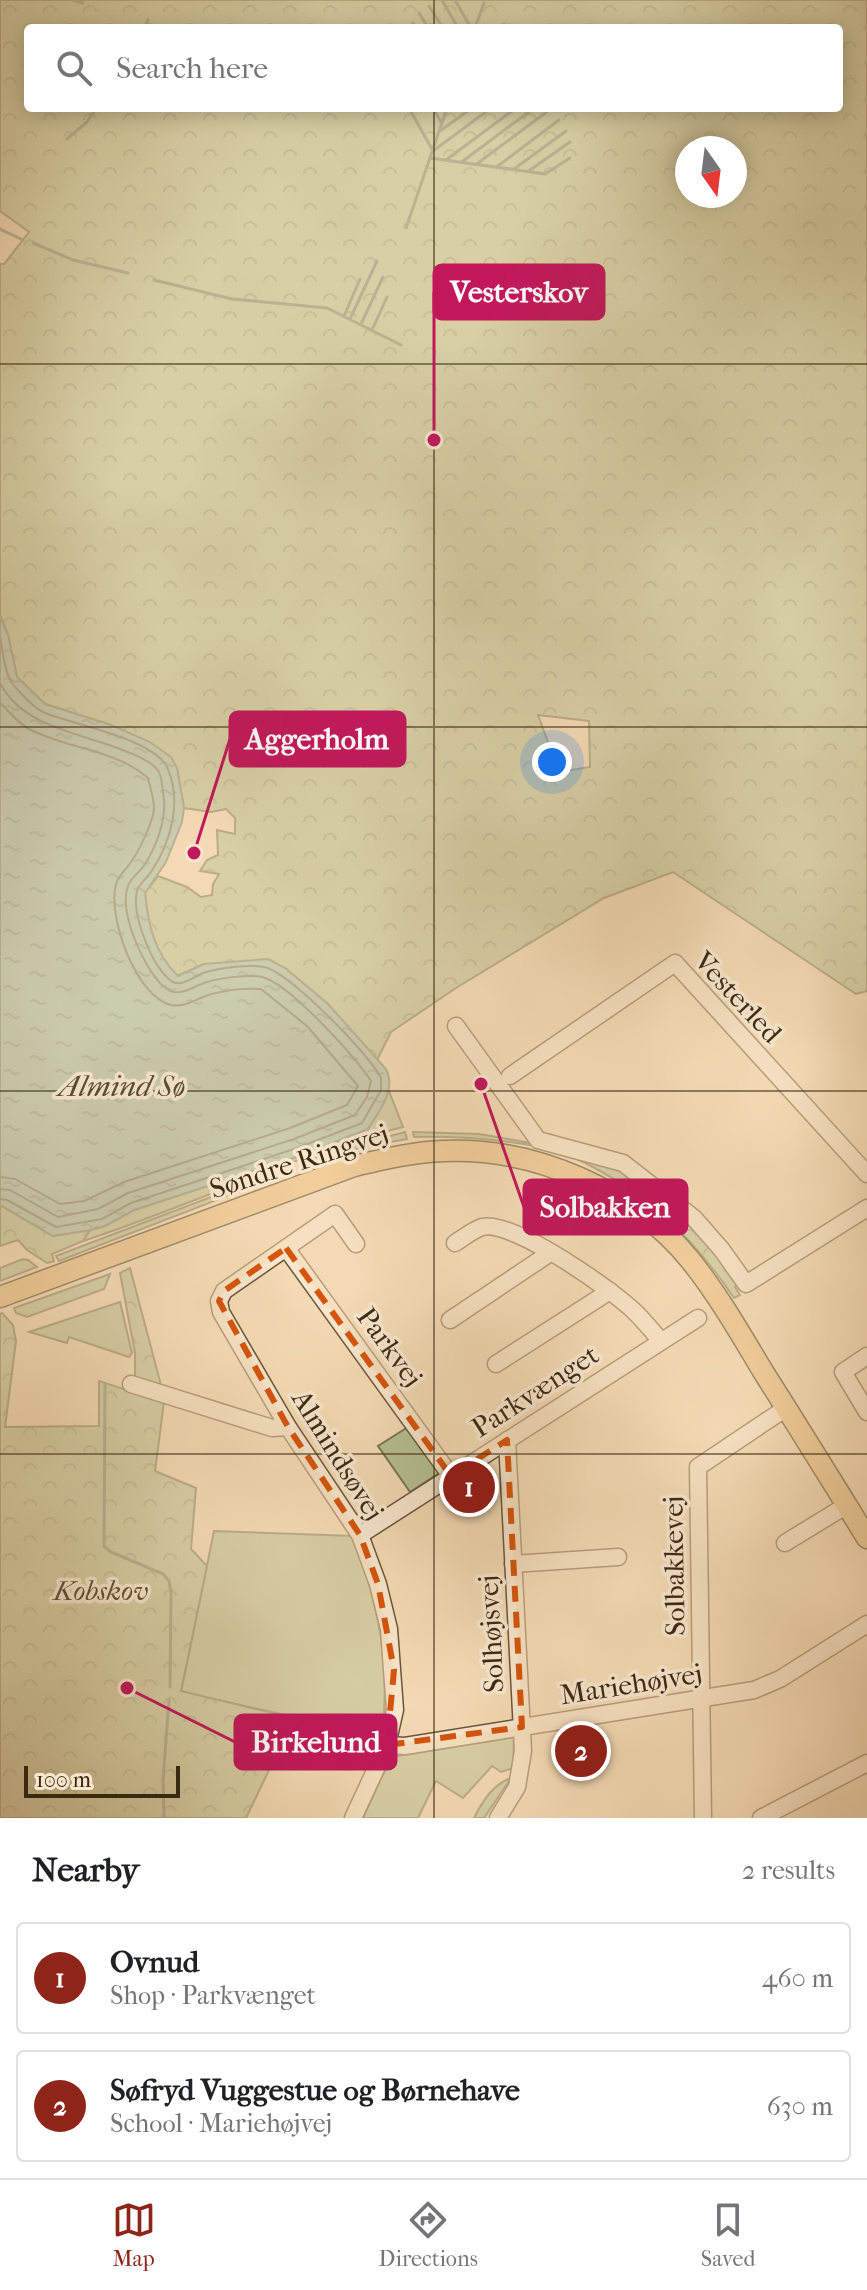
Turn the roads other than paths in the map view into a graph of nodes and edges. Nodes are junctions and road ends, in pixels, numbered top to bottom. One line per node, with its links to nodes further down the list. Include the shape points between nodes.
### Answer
1 (456, 1026): 4 (street, via 538,1140 623,1163 694,1218 746,1284)
2 (510, 1076): 3 (street, Vesterled, via 675,963)
3 (867, 1174)
4 (867, 1208)
5 (455, 1243): 8 (street, via 483,1227 508,1231)
6 (356, 1244): 7 (street, Almindsøvej, via 335,1214)
7 (286, 1248): 19 (street, Almindsøvej, via 224,1291 219,1301); 21 (street, Parkvej)
8 (550, 1253): 9 (street); 12 (street)
9 (610, 1291): 13 (street); 15 (street)
10 (0, 1297): 17 (main road, Søndre Ringvej, via 354,1166 445,1151 518,1157 591,1183 664,1234 724,1307)
11 (698, 1318): 13 (street, Parkvænget)
12 (450, 1320)
13 (661, 1341): 20 (street, Parkvænget)
14 (867, 1356): 18 (street, via 843,1372)
15 (496, 1364)
16 (131, 1384): 19 (street, via 264,1426)
17 (786, 1408): 22 (main road, Søndre Ringvej); 29 (street, Solbakkevej, via 698,1467)
18 (867, 1412)
19 (288, 1427): 23 (street, Almindsøvej)
20 (507, 1440): 21 (street, Parkvænget); 27 (street, Solhøjsvej)
21 (451, 1476): 23 (street, Parkvænget)
22 (847, 1505): 24 (main road, Søndre Ringvej); 25 (street)
23 (360, 1535): 31 (street, Almindsøvej, via 391,1643 395,1710)
24 (867, 1538)
25 (785, 1543)
26 (618, 1557): 27 (street)
27 (513, 1564): 30 (street, Solhøjsvej)
28 (867, 1624): 29 (street, Mariehøjvej, via 780,1679 754,1690)
29 (702, 1699): 30 (street, Mariehøjvej); 35 (street, Solbakkevej)
30 (522, 1727): 31 (street, Mariehøjvej); 34 (street, Solhøjsvej, via 517,1787)
31 (387, 1745): 33 (street, Almindsøvej)
32 (867, 1763): 36 (street)
33 (353, 1818)
34 (498, 1818)
35 (703, 1818)
36 (761, 1818)

